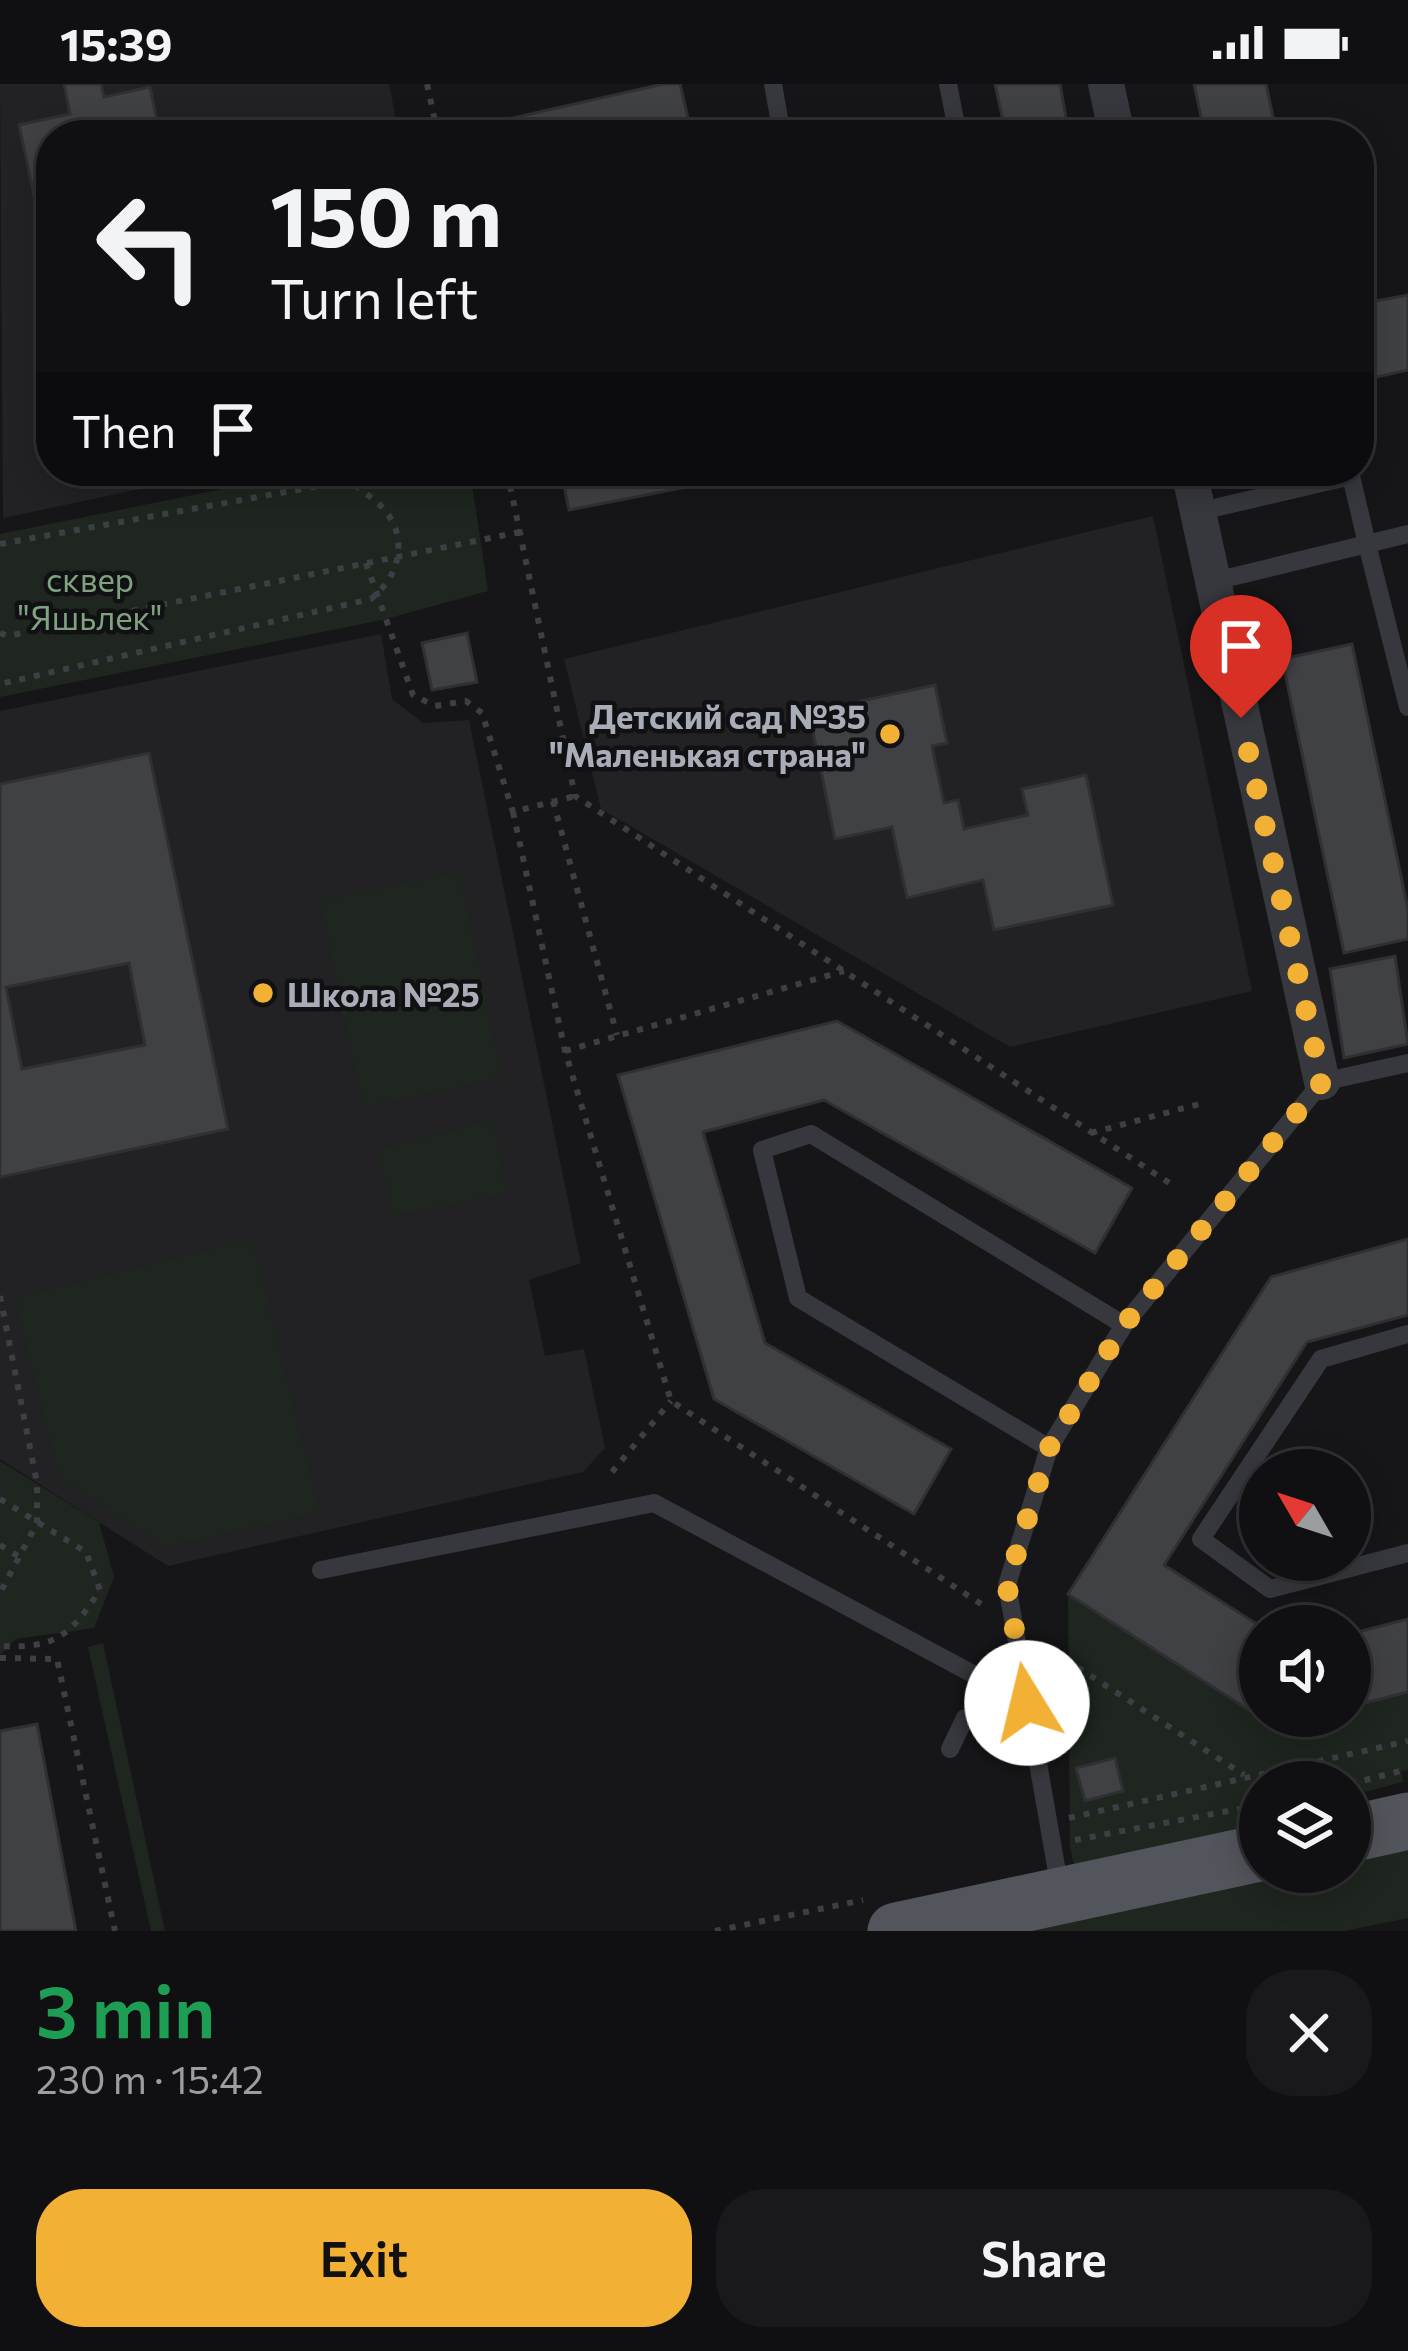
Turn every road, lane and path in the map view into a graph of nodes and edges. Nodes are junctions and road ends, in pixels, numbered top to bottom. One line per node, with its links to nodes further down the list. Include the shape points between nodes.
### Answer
1 (427, 84): 5 (path)
2 (772, 84): 6 (lane)
3 (948, 84): 7 (lane)
4 (1106, 84): 8 (street)
5 (435, 120)
6 (779, 120)
7 (955, 120)
8 (1114, 120)
9 (319, 486): 18 (path)
10 (355, 486): 20 (path, via 397,528)
11 (510, 486): 16 (path)
12 (1192, 486): 15 (street)
13 (1308, 486): 15 (lane)
14 (1353, 486): 19 (lane)
15 (1197, 512): 22 (street)
16 (520, 532): 20 (path); 27 (path)
17 (1408, 534): 19 (lane)
18 (0, 544)
19 (1366, 544): 22 (lane); 26 (lane)
20 (400, 557): 21 (path); 23 (path)
21 (366, 563): 23 (path); 24 (path)
22 (1211, 582): 34 (street)
23 (377, 594): 25 (path); 29 (path, via 413,695 435,706 466,701 482,713)
24 (0, 633)
25 (0, 685)
26 (1408, 707)
27 (575, 796): 28 (path); 30 (path)
28 (554, 801): 29 (path); 31 (path)
29 (513, 812): 32 (path)
30 (844, 971): 31 (path); 36 (path)
31 (618, 1036): 32 (path)
32 (565, 1051): 41 (path)
33 (1408, 1063): 34 (lane)
34 (1322, 1082): 39 (lane)
35 (1203, 1103): 36 (path)
36 (1091, 1133): 37 (path)
37 (1174, 1186)
38 (0, 1296): 45 (path, via 37,1483)
39 (1124, 1325): 42 (lane); 42 (lane, via 811,1134 763,1150 798,1298)
40 (1408, 1334): 47 (lane, via 1321,1359 1201,1539 1270,1589)
41 (671, 1401): 43 (path); 51 (path)
42 (1049, 1448): 51 (lane, via 1007,1585)
43 (612, 1472)
44 (0, 1499): 45 (path)
45 (37, 1523): 48 (path); 52 (path, via 86,1552 100,1590 73,1631 29,1648)
46 (0, 1545): 48 (path)
47 (1408, 1553)
48 (21, 1558): 50 (path)
49 (321, 1570): 54 (lane, via 654,1503)
50 (0, 1593)
51 (1014, 1625): 54 (lane); 58 (path)
52 (0, 1646)
53 (0, 1658): 66 (path, via 57,1659)
54 (1027, 1703): 56 (lane, via 965,1718); 62 (lane)
55 (1408, 1741): 62 (path)
56 (950, 1749)
57 (1408, 1769): 59 (path)
58 (1239, 1772)
59 (1371, 1779)
60 (1239, 1812): 65 (path)
61 (1408, 1821): 63 (main road)
62 (1048, 1823): 65 (lane)
63 (1371, 1829)
64 (1239, 1855): 65 (main road)
65 (1057, 1870): 67 (main road)
66 (115, 1931)
67 (896, 1931)

